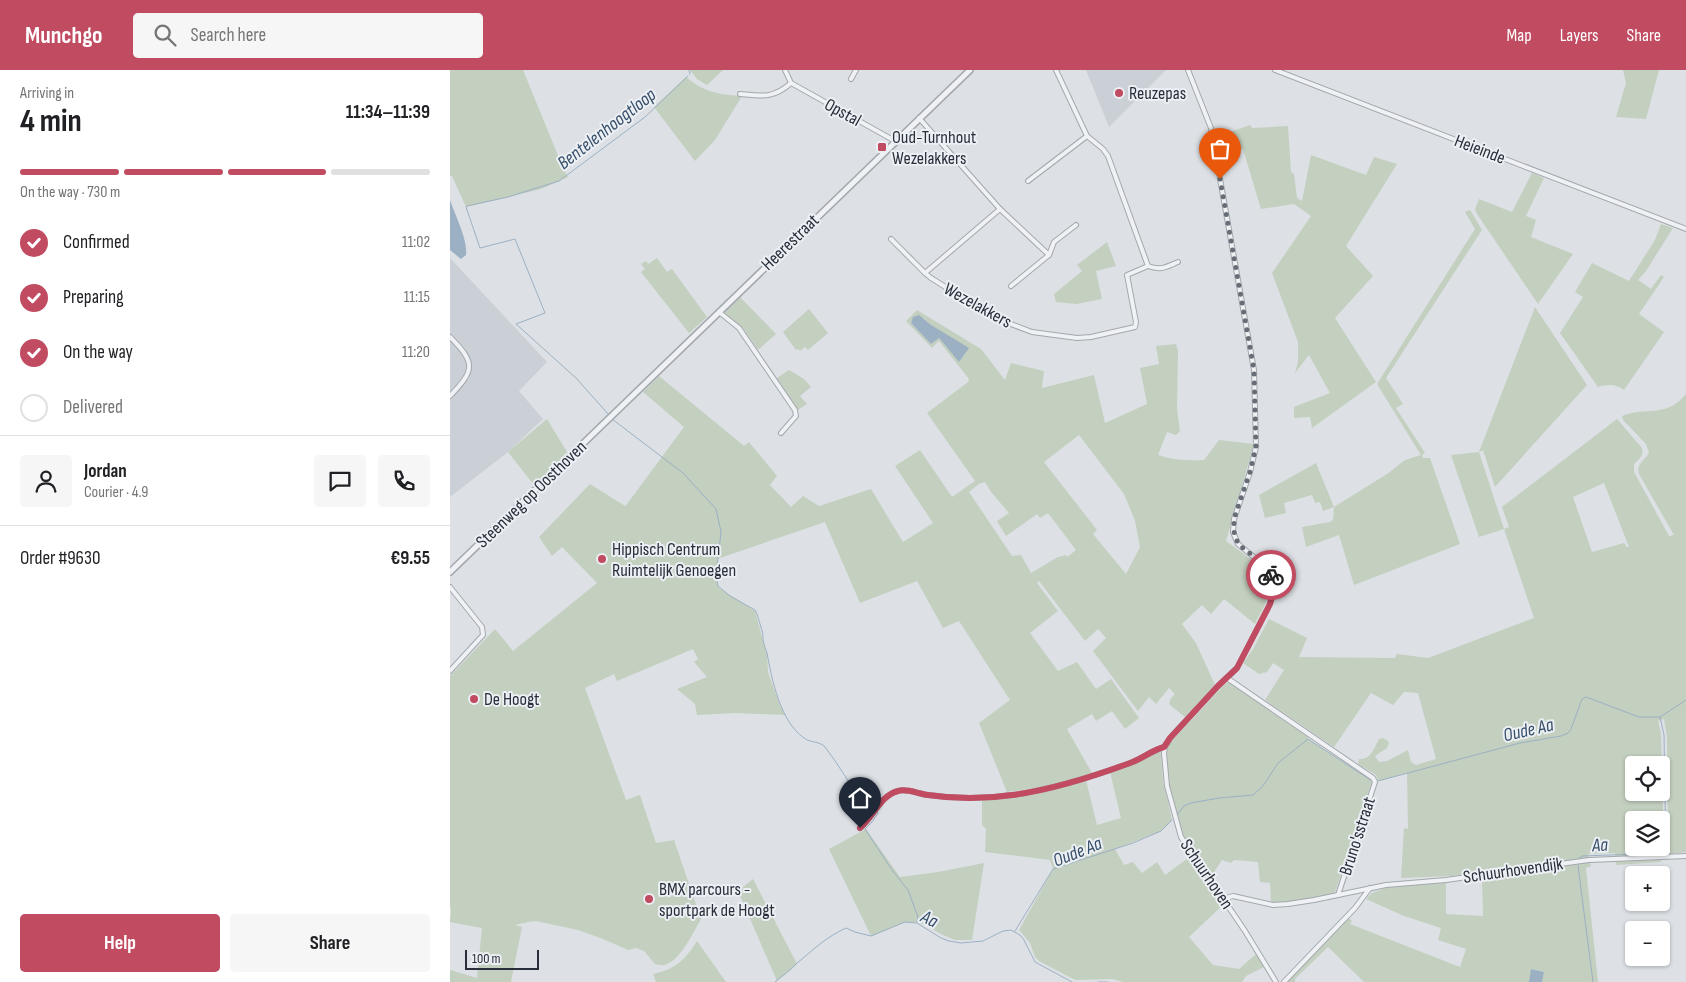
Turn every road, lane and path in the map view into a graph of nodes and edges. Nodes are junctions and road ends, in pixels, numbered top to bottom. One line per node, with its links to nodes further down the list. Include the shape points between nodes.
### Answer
1 (786, 70): 8 (street)
2 (856, 70): 7 (street)
3 (970, 70): 10 (street, Heerestraat)
4 (1056, 70): 11 (street)
5 (1188, 70): 31 (street, via 1211,128 1254,370 1256,447 1234,519 1234,532 1238,544 1266,566 1274,589 1270,604 1237,668)
6 (1274, 70): 16 (street, Heieinde)
7 (851, 79)
8 (791, 82): 9 (street, via 772,95); 12 (street, Opstal)
9 (740, 94)
10 (919, 118): 12 (street, Heerestraat); 14 (street)
11 (1087, 136): 13 (street); 20 (street, via 1108,156)
12 (895, 141): 23 (street, Heerestraat)
13 (1028, 181)
14 (1000, 209): 18 (street); 21 (street, Wezelakkers)
15 (1076, 226): 18 (street, Wezelakkers, via 1054,242)
16 (1686, 228)
17 (891, 239): 21 (street, Wezelakkers)
18 (1048, 255): 22 (street, Wezelakkers)
19 (1178, 262): 20 (street, Wezelakkers, via 1156,269)
20 (1148, 266): 21 (street, Wezelakkers, via 1127,274 1136,322 1134,327 1077,338 1032,332 996,318)
21 (926, 273)
22 (1011, 286)
23 (719, 312): 26 (street, Heerestraat); 27 (street, via 739,328 795,410 796,416)
24 (450, 337): 25 (street, via 466,355 469,367 466,380)
25 (450, 396)
26 (612, 415): 28 (street, Steenweg op Oosthoven)
27 (781, 433)
28 (450, 572)
29 (450, 587): 30 (street, via 482,627 483,635)
30 (450, 671)
31 (1227, 678): 32 (street); 36 (street, Bruno'sstraat, via 1373,778 1375,782)
32 (1164, 747): 33 (street, via 1132,763 1055,787 1012,795 992,798 898,791 886,797); 37 (street, Schuurhoven, via 1166,786 1181,837)
33 (860, 828)
34 (1686, 856): 35 (street, Schuurhovendijk, via 1589,860)
35 (1370, 888): 36 (street, Schuurhovendijk); 39 (street)
36 (1338, 895): 37 (street, Bruno'sstraat, via 1274,905 1233,896)
37 (1223, 899): 38 (street, Schuurhoven)
38 (1276, 982)
39 (1284, 982)

